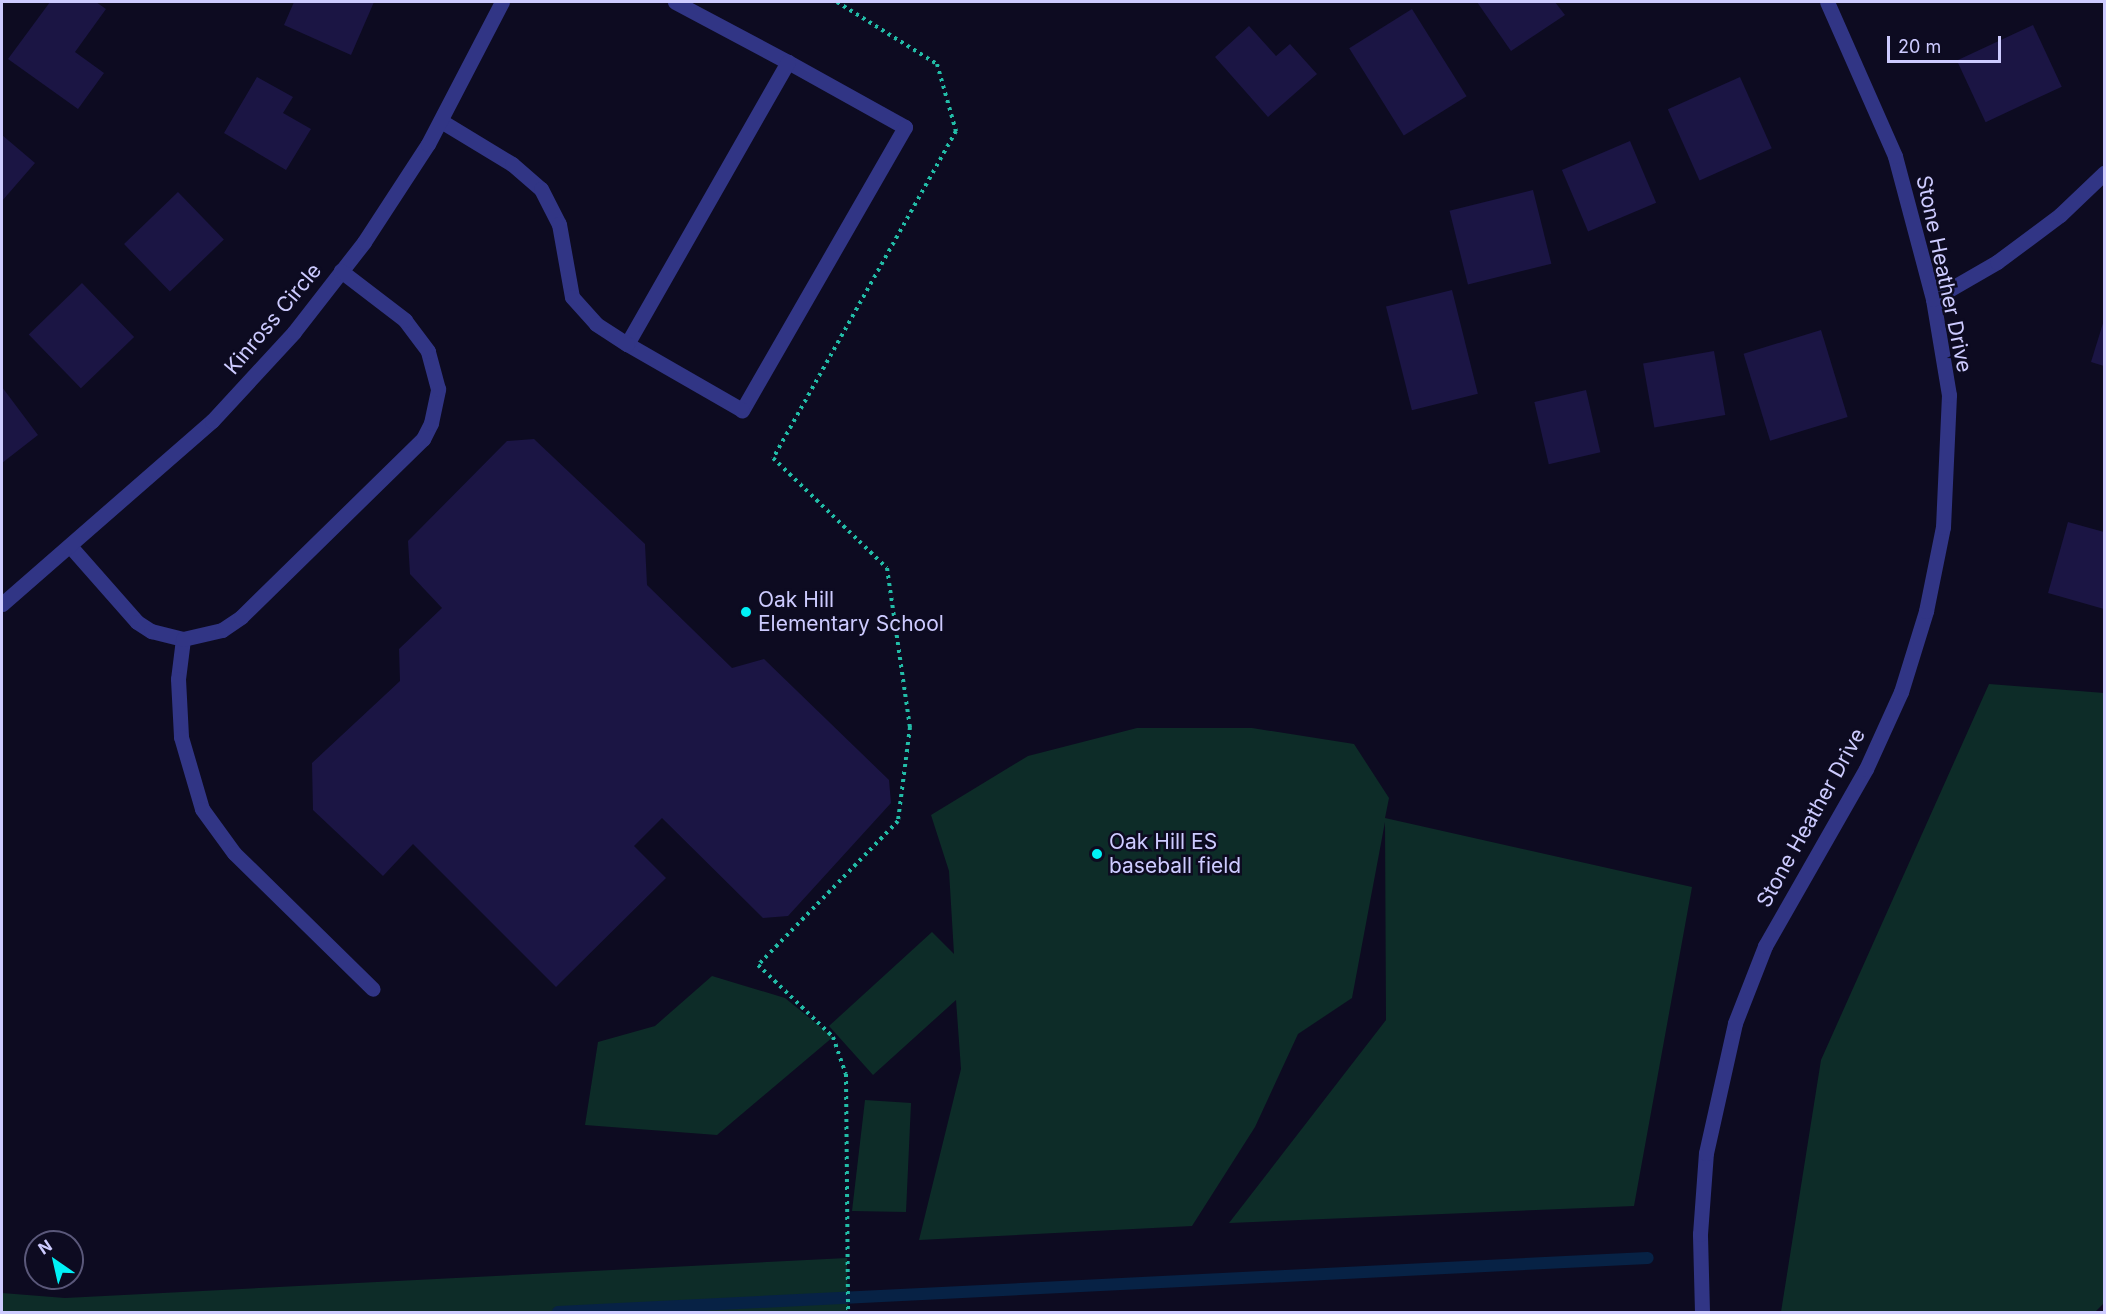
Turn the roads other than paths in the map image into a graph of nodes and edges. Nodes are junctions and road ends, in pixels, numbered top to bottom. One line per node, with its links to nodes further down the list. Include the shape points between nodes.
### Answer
1 (502, 2): 5 (street, Kinross Circle)
2 (675, 2): 4 (street)
3 (1827, 2): 8 (street, Stone Heather Drive, via 1895,156)
4 (788, 62): 9 (street); 9 (street, via 905,127 742,410)
5 (441, 121): 7 (street, Kinross Circle); 9 (street, via 513,164 541,189 559,224 572,297 596,324)
6 (2104, 173): 8 (street, via 2060,215 1997,261)
7 (341, 271): 10 (street, Kinross Circle, via 294,332 212,421); 12 (street, via 405,320 428,351 438,389 431,423 423,439 241,617 222,630)
8 (1933, 299): 14 (street, Stone Heather Drive, via 1948,395 1948,453 1943,527 1926,611 1901,692 1866,769 1788,902 1735,1023 1706,1153 1700,1234)
9 (627, 344)
10 (70, 546): 11 (street, Kinross Circle); 12 (street, via 137,622 151,631)
11 (2, 604)
12 (183, 639): 13 (street, via 178,679 181,736 202,810 242,861)
13 (373, 989)
14 (1702, 1312)

